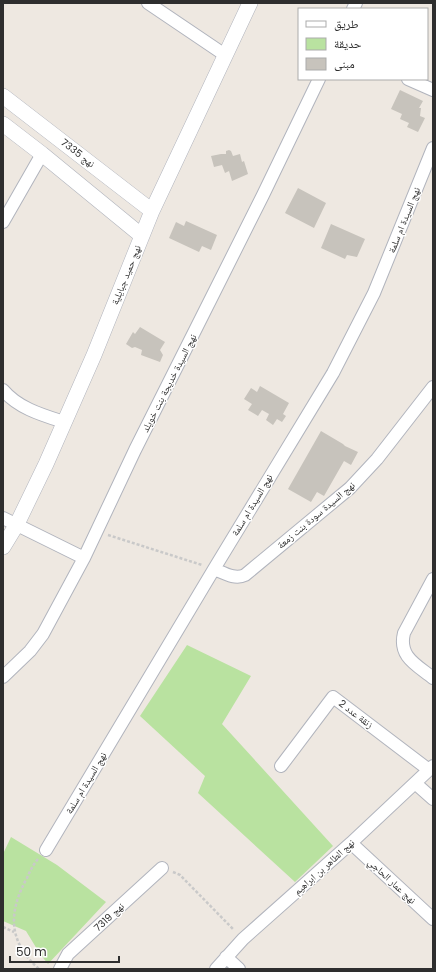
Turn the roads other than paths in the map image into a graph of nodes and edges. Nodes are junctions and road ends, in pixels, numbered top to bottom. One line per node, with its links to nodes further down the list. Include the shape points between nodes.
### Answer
1 (148, 3): 3 (street)
2 (250, 3): 3 (street, نهج حميد جبايلية)
3 (226, 55): 11 (street, نهج حميد جبايلية)
4 (319, 80): 20 (street, نهج السيدة خديجة بنت خويلد)
5 (410, 80): 6 (street)
6 (433, 90)
7 (3, 96): 11 (street, نهج 7335)
8 (3, 124): 10 (street)
9 (433, 148): 21 (street, نهج السيدة ام سلمة, via 374,293 357,327 333,373)
10 (42, 154): 12 (street); 13 (street)
11 (152, 211): 13 (street, نهج حميد جبايلية)
12 (3, 222)
13 (142, 236): 16 (street, نهج حميد جبايلية)
14 (433, 387): 21 (street, نهج السيدة سودة بنت زمعة, via 377,459 350,488 245,575 238,578)
15 (3, 390): 16 (street, via 21,405)
16 (64, 422): 18 (street, نهج حميد جبايلية)
17 (3, 518): 18 (street)
18 (17, 524): 19 (street, نهج حميد جبايلية); 20 (street)
19 (3, 547)
20 (84, 558): 23 (street, نهج السيدة خديجة بنت خويلد, via 43,634 30,651)
21 (214, 569): 30 (street, نهج السيدة ام سلمة)
22 (433, 579): 24 (street, via 402,642 403,651 409,658)
23 (3, 677)
24 (433, 678)
25 (281, 766): 26 (street, زنقة عدد 2, via 333,697)
26 (431, 768): 27 (street, نهج الطاهر بن ابراهيم)
27 (415, 783): 28 (street); 29 (street, نهج الطاهر بن ابراهيم)
28 (433, 799)
29 (351, 843): 32 (street, نهج عمار الحاجي); 33 (street, نهج الطاهر بن ابراهيم)
30 (46, 850)
31 (162, 868): 34 (street, نهج 7319, via 68,954)
32 (433, 919)
33 (226, 957): 35 (street, نهج الطاهر بن ابراهيم); 36 (street)
34 (60, 969)
35 (216, 969)
36 (239, 969)

